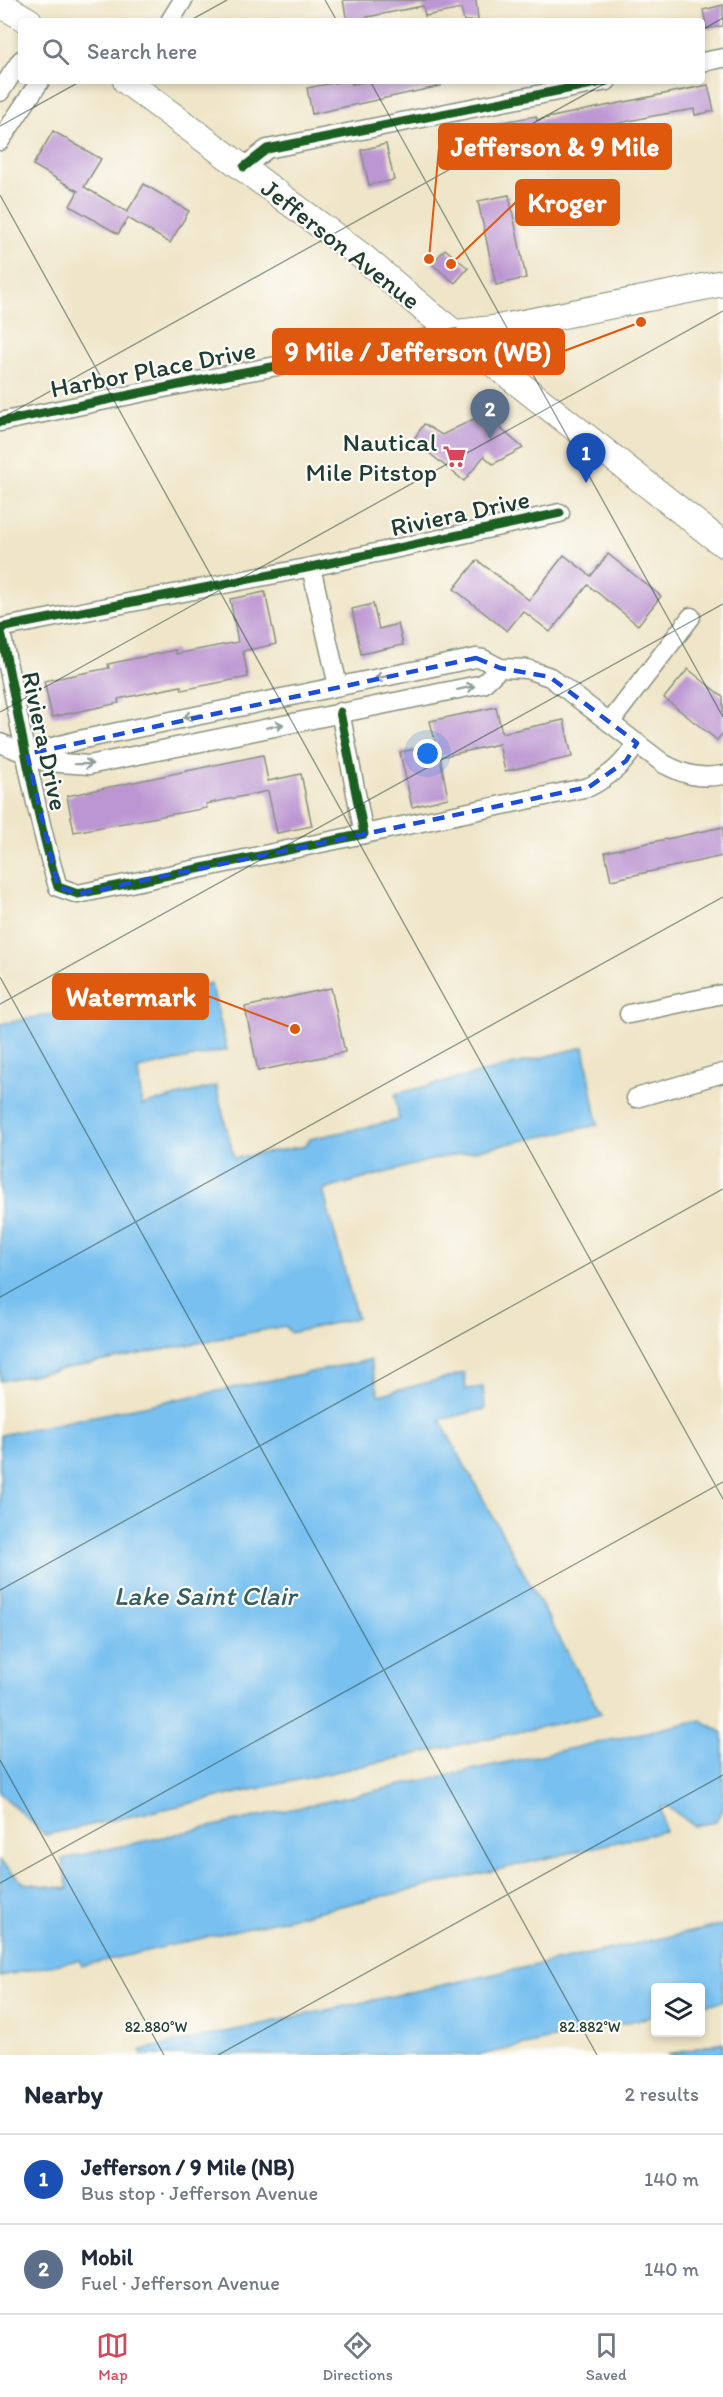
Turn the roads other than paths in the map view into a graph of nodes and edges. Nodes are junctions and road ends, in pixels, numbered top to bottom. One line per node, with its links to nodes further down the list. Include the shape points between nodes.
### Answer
1 (183, 0): 4 (street)
2 (0, 4): 3 (main road)
3 (24, 18)
4 (172, 18)
5 (723, 58): 6 (street)
6 (705, 61)
7 (18, 65): 11 (street)
8 (38, 84): 12 (street)
9 (131, 84): 13 (main road, Jefferson Avenue)
10 (592, 84): 13 (street, via 267,150)
11 (0, 93)
12 (0, 141)
13 (244, 167): 15 (main road, Jefferson Avenue)
14 (723, 283): 15 (main road)
15 (456, 333): 16 (street, Harbor Place Drive); 18 (main road, Jefferson Avenue)
16 (0, 422)
17 (560, 513): 19 (street, Riviera Drive)
18 (723, 544)
19 (311, 567): 22 (street); 27 (street, Riviera Drive, via 0,628)
20 (691, 617): 24 (street)
21 (501, 668): 22 (street, one-way to 22, via 476,658); 23 (street, Riviera Drive, one-way to 21, via 483,684); 24 (street, via 527,669 550,677)
22 (338, 686): 27 (street, one-way to 27)
23 (340, 712): 27 (street, Riviera Drive, one-way to 23, via 46,762 89,765); 29 (street)
24 (611, 721): 26 (street)
25 (0, 743): 27 (street)
26 (637, 743): 28 (street, via 683,774 703,779); 29 (street, Riviera Drive, via 626,761 589,788)
27 (27, 754): 29 (street, Riviera Drive, via 34,801 53,871 58,887 68,892 78,894)
28 (723, 775)
29 (364, 834)
30 (723, 994): 31 (street)
31 (629, 1014)
32 (723, 1073): 33 (street)
33 (636, 1098)

